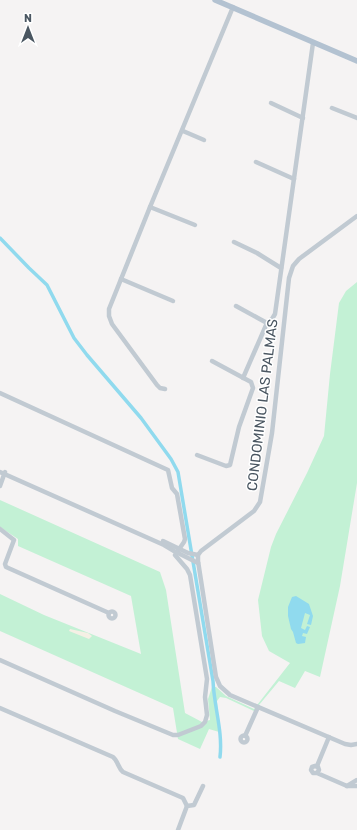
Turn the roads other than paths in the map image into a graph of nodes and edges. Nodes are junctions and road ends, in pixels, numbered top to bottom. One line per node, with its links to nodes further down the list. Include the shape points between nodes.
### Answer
1 (215, 0): 2 (main road)
2 (233, 8): 3 (main road); 9 (street)
3 (313, 43): 4 (main road); 7 (street)
4 (357, 61)
5 (271, 103): 7 (street)
6 (332, 108): 8 (street)
7 (303, 118): 12 (street)
8 (357, 118)
9 (183, 131): 10 (street); 13 (street)
10 (204, 140)
11 (256, 162): 12 (street)
12 (294, 180): 17 (street)
13 (150, 207): 15 (street); 18 (street)
14 (357, 216): 32 (street, CONDOMINIO LAS PALMAS, via 299,259 292,268 280,350 272,433 260,502 254,511 207,545)
15 (195, 225)
16 (234, 242): 17 (street)
17 (281, 268): 21 (street, via 275,314)
18 (121, 279): 19 (street); 24 (street, via 109,307 110,321 157,385)
19 (173, 301)
20 (236, 306): 21 (street)
21 (266, 323): 23 (street)
22 (212, 361): 23 (street)
23 (243, 378): 26 (street, via 252,383 253,388 239,427 231,464 226,466)
24 (165, 389)
25 (0, 393): 31 (street, via 168,470 172,488 177,494 185,538)
26 (197, 455)
27 (0, 469): 28 (street)
28 (3, 472): 29 (street); 31 (street)
29 (0, 486)
30 (0, 529): 34 (street, via 14,541 5,564 6,568)
31 (178, 550): 33 (street); 35 (street, via 176,556 190,575 207,680 207,715 203,725 173,735)
32 (198, 555): 33 (street); 33 (street)
33 (192, 558): 36 (street, via 217,683 226,693)
34 (109, 613)
35 (0, 660)
36 (258, 707): 38 (street); 39 (street)
37 (0, 708): 45 (street, via 113,758 123,772 182,798)
38 (245, 736)
39 (329, 737): 40 (street, via 349,745); 43 (street, via 316,766 319,768 318,772)
40 (357, 744)
41 (357, 780): 43 (street)
42 (203, 786): 45 (street, via 194,805)
43 (347, 786): 44 (street)
44 (357, 786)
45 (187, 806): 46 (street)
46 (178, 830)

